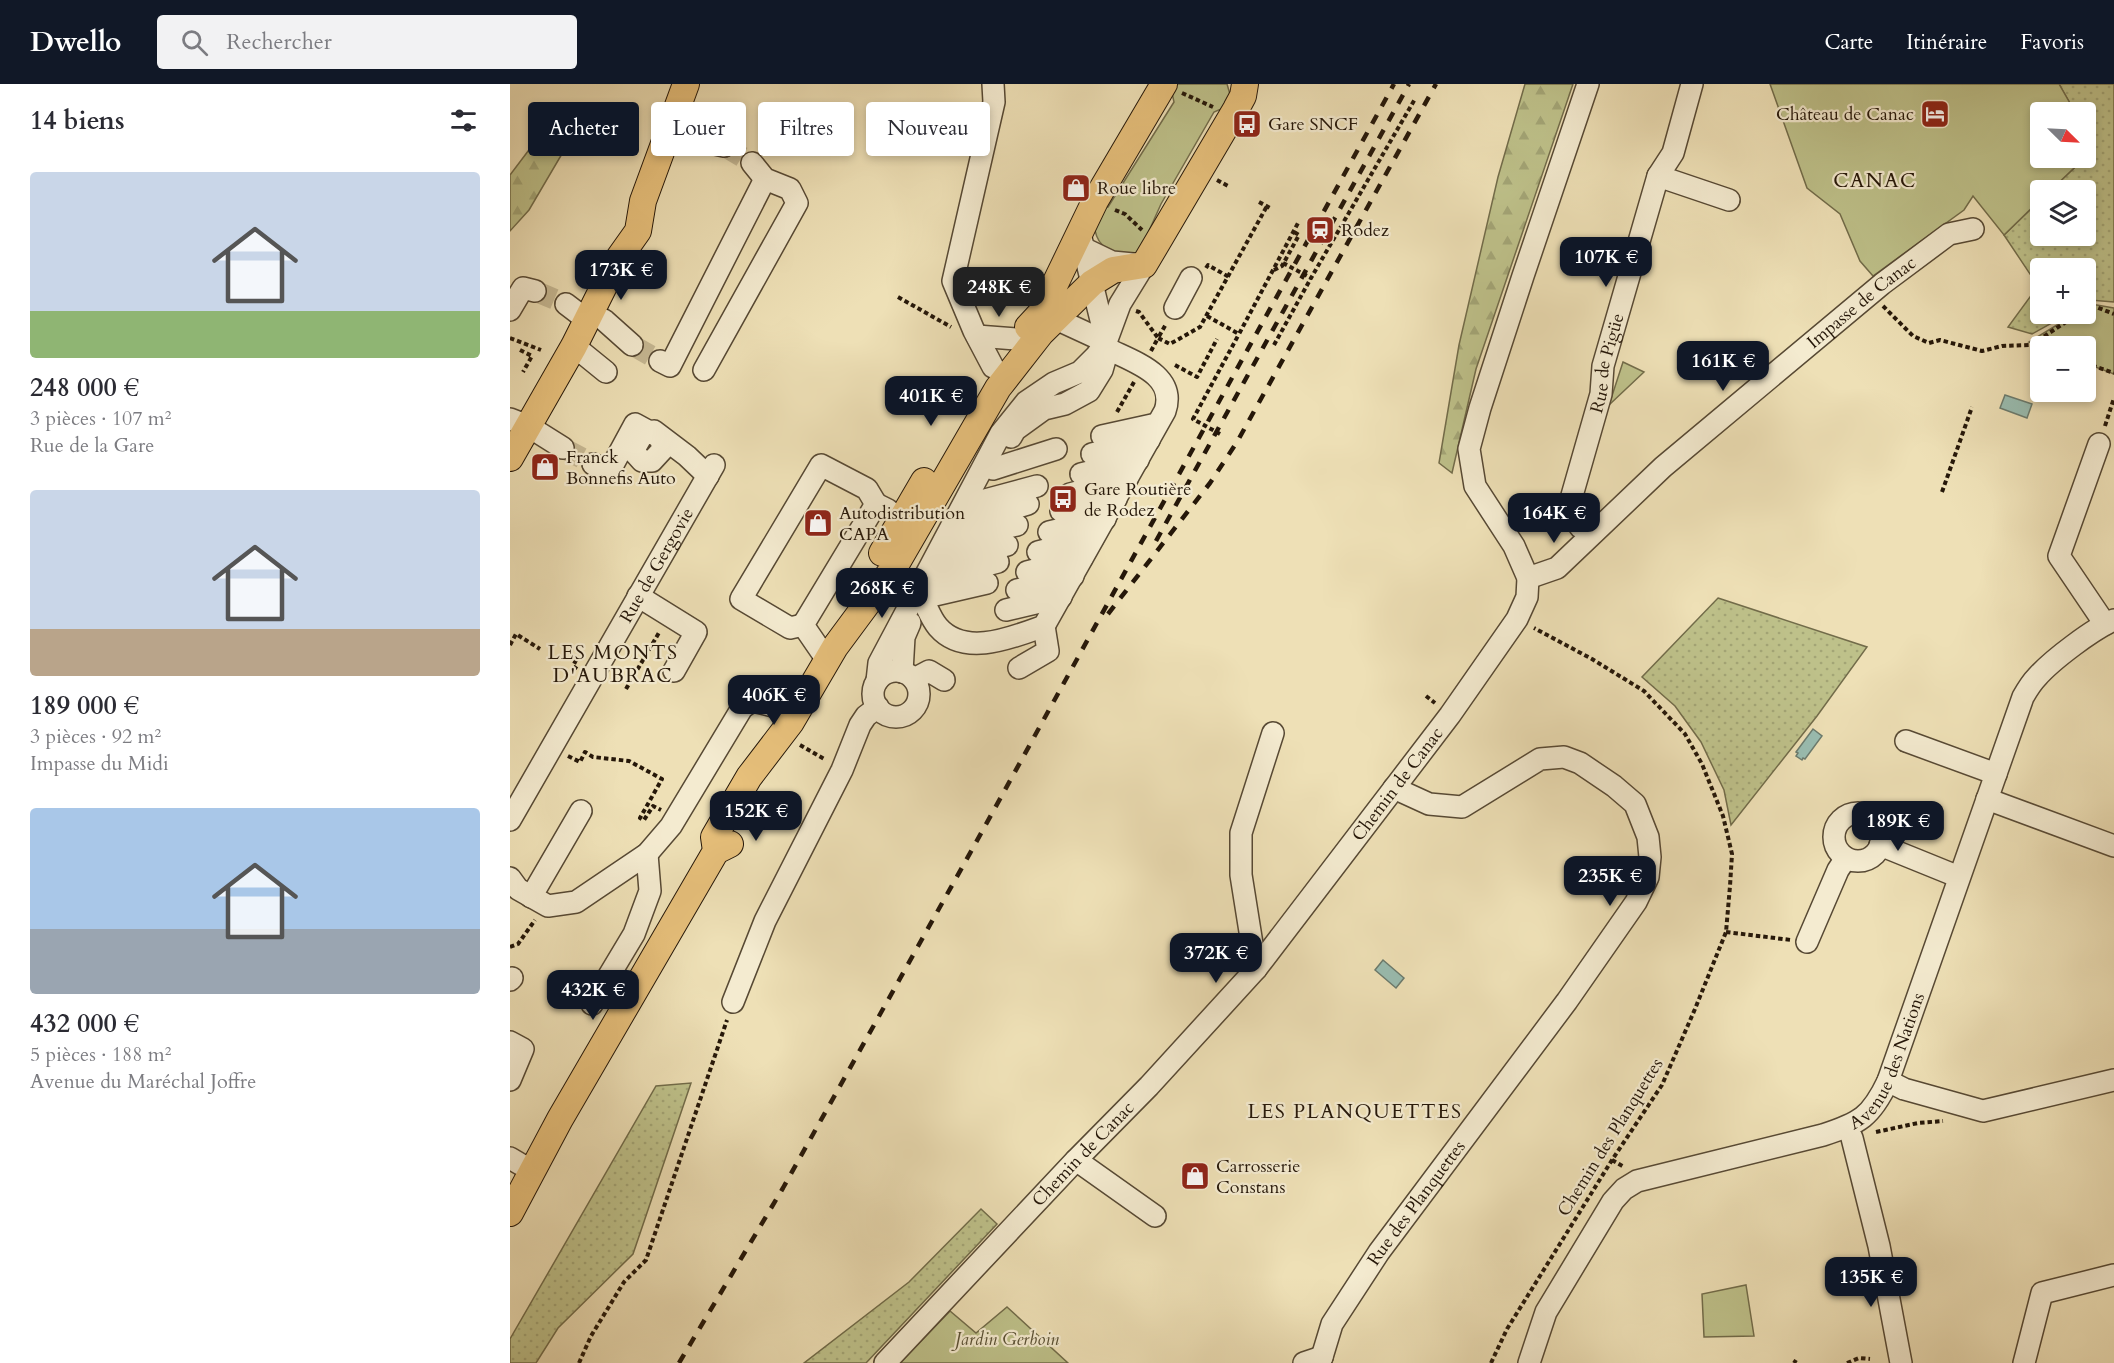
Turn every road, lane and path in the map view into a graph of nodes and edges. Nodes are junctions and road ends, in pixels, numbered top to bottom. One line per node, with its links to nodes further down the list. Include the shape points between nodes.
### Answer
1 (686, 84): 37 (main road, via 643,201 626,219 616,262)
2 (993, 84): 41 (street, via 994,102 953,281)
3 (1164, 84): 6 (path, via 1220,110); 12 (main road)
4 (1588, 84): 93 (street, via 1522,276 1469,449 1475,486 1514,546)
5 (1692, 84): 8 (street, Rue de Pigüe, via 1673,153)
6 (1240, 93): 18 (main road)
7 (1416, 99): 24 (path)
8 (1658, 176): 11 (street); 87 (street, Rue de Pigüe, via 1603,366 1601,394 1569,506 1588,519)
9 (1216, 180): 10 (path)
10 (1228, 186)
11 (1729, 200)
12 (1095, 201): 17 (main road); 18 (path, via 1125,214 1138,225 1149,243)
13 (1259, 202): 22 (path, via 1269,207)
14 (1298, 222): 16 (path)
15 (1974, 229): 27 (street, Impasse de Canac, via 1949,234)
16 (1294, 232): 19 (path, via 1299,235); 21 (path)
17 (1082, 241): 18 (street, via 1112,262); 25 (street); 45 (main road, via 1041,312)
18 (1150, 257): 25 (main road, via 1113,270); 51 (street, via 1120,304)
19 (1284, 263): 21 (path); 24 (path)
20 (1213, 268): 22 (path)
21 (1273, 270): 40 (path)
22 (1228, 277): 35 (path)
23 (1191, 278): 31 (street)
24 (1311, 278): 48 (path)
25 (1092, 283): 36 (main road); 51 (street)
26 (535, 291): 33 (street, via 523,288)
27 (1870, 293): 49 (path, via 1913,336 1929,343 1940,340 1982,351); 87 (street, Impasse de Canac, via 1663,467)
28 (898, 297): 39 (path)
29 (566, 304): 37 (street)
30 (2096, 307): 34 (path)
31 (1175, 308)
32 (1133, 309): 44 (path)
33 (510, 310)
34 (2114, 314)
35 (1207, 316): 40 (path); 44 (path, via 1200,327 1170,344)
36 (1054, 318): 51 (street); 107 (main road, via 998,388 894,566)
37 (595, 320): 47 (street); 50 (main road)
38 (2063, 324): 42 (path)
39 (948, 326)
40 (1239, 334): 67 (path, via 1193,419)
41 (977, 336): 45 (street); 57 (street)
42 (2045, 336)
43 (510, 338): 53 (path)
44 (1158, 338): 54 (path)
45 (1017, 339): 57 (main road)
46 (1217, 339): 56 (path, via 1197,377)
47 (632, 345)
48 (1274, 345)
49 (2030, 345)
50 (574, 346): 59 (street); 65 (main road)
51 (1107, 346): 66 (street, via 1164,383 1168,401); 76 (street, via 1102,370 1089,391 1065,404 1044,409 1014,430); 114 (street, via 1080,372 1054,383 1026,402 1001,433 879,663)
52 (520, 350): 61 (path, via 530,356)
53 (541, 350)
54 (1148, 357)
55 (660, 361): 60 (street, via 670,366 758,171 790,189 796,203)
56 (1167, 361)
57 (993, 367): 82 (main road)
58 (2096, 367): 62 (path)
59 (608, 368)
60 (704, 370)
61 (523, 372)
62 (2114, 373)
63 (2114, 398): 68 (path)
64 (1972, 407): 78 (path)
65 (519, 422): 70 (street); 72 (main road)
66 (1153, 432): 69 (street); 73 (street)
67 (1220, 434)
68 (2099, 444): 102 (street, via 2059,556)
69 (1097, 445)
70 (564, 448)
71 (1051, 457): 76 (street)
72 (510, 458)
73 (1138, 460): 75 (street); 77 (street)
74 (594, 464): 96 (street, Rue de Gergovie, via 609,472 635,424 643,429 651,433 659,437 664,448 652,461 642,461 633,451 643,434 654,431 711,470)
75 (1081, 474)
76 (989, 476): 80 (street)
77 (1127, 479): 79 (street); 79 (street, via 1066,502)
78 (1942, 492)
79 (1116, 499): 83 (street)
80 (974, 503): 85 (street); 85 (street, via 1032,495)
81 (876, 504): 82 (street); 103 (street); 103 (street, via 867,489 820,465 741,599 790,628)
82 (902, 517): 107 (main road)
83 (1104, 519): 86 (street); 88 (street)
84 (1017, 525): 85 (street)
85 (958, 531): 92 (street)
86 (1049, 532)
87 (1594, 532): 93 (street, via 1557,568)
88 (1094, 538): 89 (street); 91 (street)
89 (1038, 552)
90 (1003, 554): 92 (street)
91 (1078, 567): 94 (street); 99 (street)
92 (938, 570): 97 (street)
93 (1528, 578): 101 (street, Chemin de Canac, via 1527,597)
94 (1022, 581)
95 (987, 583): 97 (street)
96 (638, 596): 100 (street); 127 (street, Rue de Gergovie)
97 (922, 598): 99 (street, via 938,627 971,643 992,644); 112 (street, via 904,637)
98 (1006, 610): 99 (street)
99 (1052, 613): 104 (street); 110 (street, via 1048,651)
100 (669, 615): 111 (street, via 696,632); 115 (path)
101 (1517, 619): 123 (street, Chemin de Canac); 135 (path, Chemin des Planquettes, via 1644,691 1686,734 1723,816 1732,854)
102 (2110, 622): 122 (street, Avenue des Nations, via 2037,676 2023,697)
103 (803, 625): 107 (street)
104 (994, 631)
105 (510, 645): 106 (path, via 516,634)
106 (540, 649)
107 (831, 654): 117 (main road)
108 (577, 658): 109 (path)
109 (575, 667)
110 (1019, 668)
111 (674, 671)
112 (908, 675): 113 (street, via 929,671); 114 (street, via 888,672); 116 (street, via 919,693 910,712 896,717)
113 (944, 680)
114 (878, 681): 116 (street, via 873,694)
115 (626, 689)
116 (878, 707): 139 (street, via 860,725 842,770 765,921)
117 (797, 724): 121 (path); 130 (street, via 784,690 768,689 742,708 721,729 671,826); 149 (main road, via 729,845 716,852)
118 (1273, 734): 138 (street, via 1241,833 1241,875)
119 (1906, 741): 122 (street)
120 (588, 754): 125 (path, via 629,761 662,779 640,818 644,820)
121 (829, 762)
122 (1996, 774): 124 (street, Avenue des Nations)
123 (1394, 788): 138 (street, Chemin de Canac); 155 (street, Rue des Planquettes, via 1429,804 1462,807 1540,759 1564,757 1588,769 1635,804 1648,837 1647,880 1567,1001 1379,1252 1332,1324)
124 (1987, 799): 129 (street); 132 (street, Avenue des Nations)
125 (654, 807)
126 (581, 811): 134 (street)
127 (510, 820)
128 (1880, 845): 131 (street, via 1876,853 1862,861); 131 (street, via 1876,822 1853,814 1835,829 1835,845); 132 (street)
129 (2114, 846)
130 (647, 854): 134 (street, via 576,902); 140 (street, via 650,891 634,934)
131 (1846, 858): 136 (street)
132 (1959, 877): 144 (street, Avenue des Nations)
133 (510, 878): 134 (street, via 518,889)
134 (538, 900): 137 (path, via 526,935)
135 (1726, 932): 136 (path); 158 (path, Chemin des Planquettes, via 1662,1085 1507,1329)
136 (1807, 942)
137 (510, 947)
138 (1256, 969): 148 (street, Chemin de Canac)
139 (733, 1002): 156 (path, via 646,1260 624,1282)
140 (592, 1004)
141 (510, 1042): 142 (street, via 523,1049)
142 (510, 1080)
143 (2114, 1080): 144 (street, via 1983,1111)
144 (1887, 1081): 159 (street, Avenue des Nations, via 1870,1111 1852,1126 1637,1180 1623,1189 1546,1312)
145 (1950, 1121): 146 (path, via 1918,1123)
146 (1852, 1138): 161 (street, via 1879,1246)
147 (510, 1158): 149 (street)
148 (1076, 1160): 151 (street); 157 (street, Chemin de Canac)
149 (532, 1171): 150 (main road)
150 (510, 1213)
151 (1155, 1216)
152 (2114, 1275): 162 (street, via 2042,1293)
153 (1858, 1359): 154 (path); 160 (path)
154 (1870, 1359)
155 (1319, 1361)
156 (579, 1363)
157 (885, 1363)
158 (1491, 1363)
159 (1529, 1363)
160 (1847, 1363)
161 (1901, 1363)
162 (2024, 1363)

